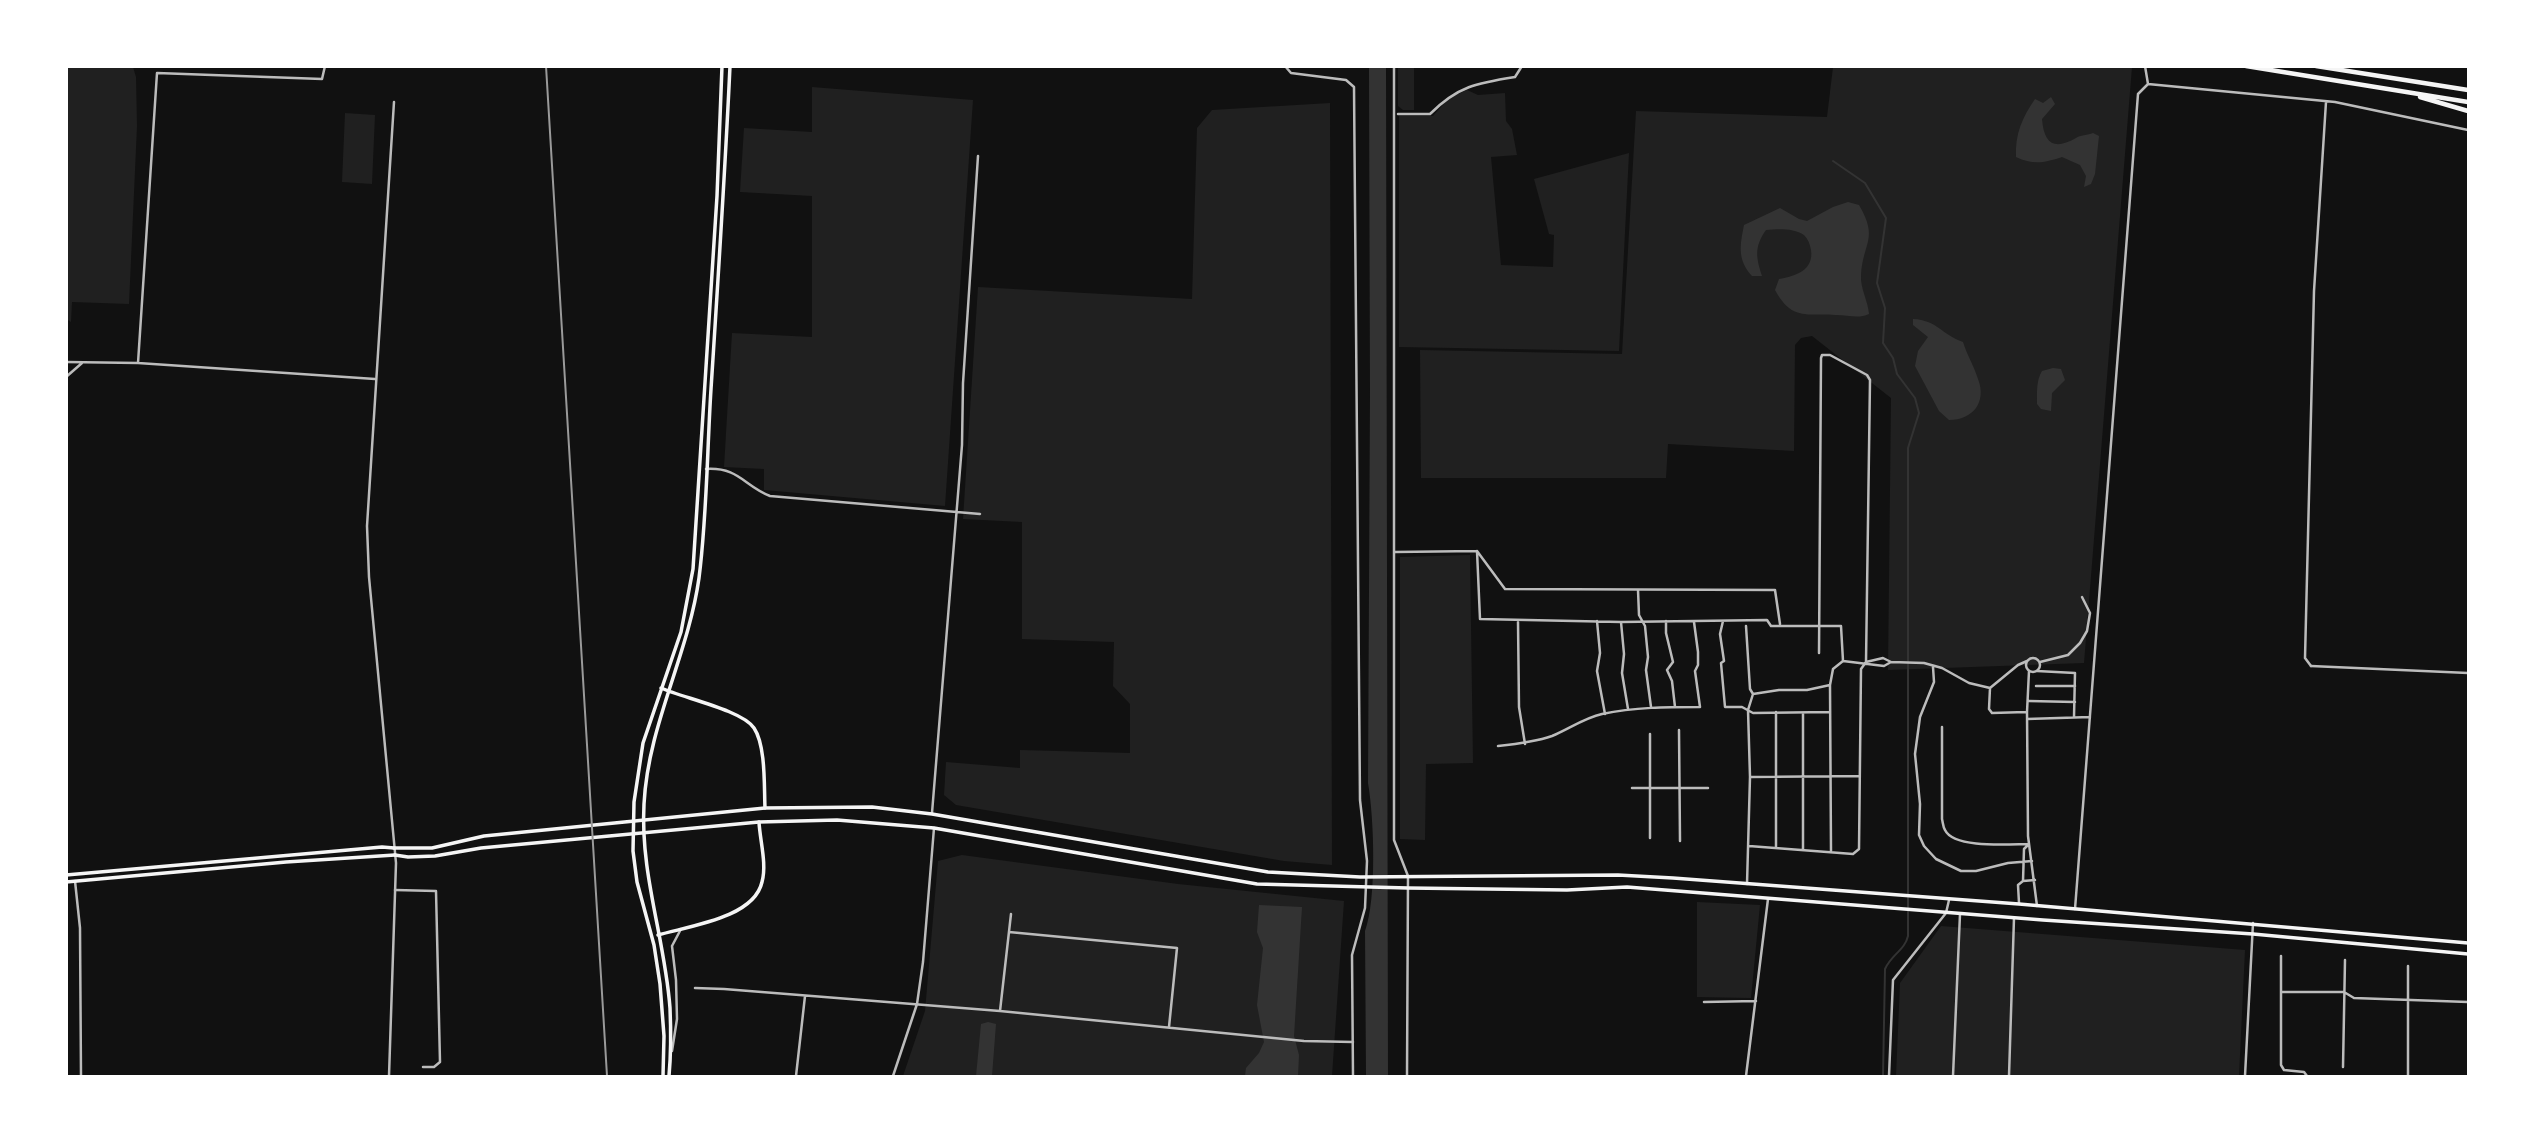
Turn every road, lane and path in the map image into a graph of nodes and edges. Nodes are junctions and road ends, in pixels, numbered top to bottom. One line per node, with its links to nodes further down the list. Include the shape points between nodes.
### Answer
1 (325, 66): 22 (street, via 322,79 157,73)
2 (722, 66): 55 (main road, via 693,569 681,632)
3 (730, 66): 25 (main road)
4 (1285, 66): 142 (street, via 1291,73 1346,80 1354,87 1360,800 1367,861 1365,908 1352,955)
5 (1394, 66): 29 (street)
6 (1522, 66): 17 (street, via 1515,77 1466,87 1448,96 1430,114)
7 (2146, 66): 10 (street)
8 (2246, 66): 12 (highway)
9 (2316, 66): 11 (highway)
10 (2148, 84): 14 (street); 71 (street, via 2138,94)
11 (2469, 90)
12 (2402, 93): 15 (highway); 16 (highway)
13 (394, 102): 24 (street)
14 (2326, 102): 18 (street); 51 (street, via 2314,291 2305,658 2311,666)
15 (2469, 102)
16 (2469, 111)
17 (1398, 114)
18 (2469, 130)
19 (978, 156): 26 (street)
20 (66, 362): 21 (street)
21 (83, 362): 22 (street); 23 (street)
22 (138, 363): 24 (street)
23 (66, 377)
24 (375, 379): 95 (street, via 367,552)
25 (706, 469): 26 (street, via 733,472 770,496); 57 (main road, via 693,611)
26 (956, 512): 27 (street); 88 (street)
27 (979, 514)
28 (1477, 551): 29 (street); 30 (street, via 1505,589); 32 (street, via 1480,619)
29 (1395, 552): 103 (street, via 1394,840)
30 (1639, 590): 34 (street); 39 (street, via 1775,590)
31 (2082, 597): 46 (street, via 2090,613 2080,643 2068,655)
32 (1518, 621): 33 (street); 76 (street, via 1519,707)
33 (1597, 621): 37 (street); 69 (street, via 1597,671)
34 (1642, 621): 35 (street); 37 (street); 61 (street)
35 (1666, 621): 38 (street); 62 (street, via 1673,662 1667,670)
36 (1723, 621): 38 (street); 39 (street, via 1767,620); 64 (street, via 1725,708)
37 (1621, 622): 63 (street)
38 (1694, 622): 62 (street, via 1700,707)
39 (1780, 625): 40 (street)
40 (1819, 625): 42 (street); 43 (street, via 1841,626); 47 (street, via 1821,358 1830,355 1870,380)
41 (1746, 626): 58 (street)
42 (1819, 653)
43 (1843, 661): 47 (street); 52 (street, via 1833,669)
44 (2027, 661): 46 (street, via 2033,657); 49 (street); 56 (street)
45 (1891, 662): 47 (street); 47 (street, via 1884,666); 48 (street)
46 (2040, 662): 50 (street)
47 (1866, 663): 79 (street, via 1861,669)
48 (1933, 667): 56 (street); 101 (street, via 1934,682 1920,717 1915,754 1919,835 1929,852 1961,871)
49 (2029, 671): 50 (street); 59 (street)
50 (2037, 671): 54 (street, via 2075,673)
51 (2469, 673)
52 (1830, 685): 58 (street); 66 (street)
53 (2036, 686): 54 (street)
54 (2075, 686): 60 (street)
55 (661, 688): 57 (main road); 125 (main road, via 643,743 634,802 637,882)
56 (1990, 688): 67 (street, via 1992,713)
57 (668, 691): 87 (main road, via 743,717 754,728 760,745); 124 (main road, via 653,743 644,801 644,849)
58 (1753, 694): 64 (street)
59 (2027, 701): 60 (street); 67 (street)
60 (2075, 702): 70 (street)
61 (1651, 707): 62 (street); 63 (street)
62 (1675, 707)
63 (1628, 709): 69 (street)
64 (1748, 710): 65 (street); 80 (street)
65 (1776, 712): 68 (street); 81 (street)
66 (1830, 712): 68 (street); 82 (street)
67 (2027, 712): 72 (street)
68 (1803, 713): 78 (street)
69 (1605, 714): 76 (street)
70 (2074, 717): 71 (street); 72 (street)
71 (2090, 717): 115 (street)
72 (2027, 719): 93 (street)
73 (1942, 727): 93 (street, via 1945,832 1967,843)
74 (1678, 730): 85 (street)
75 (1650, 734): 84 (street)
76 (1525, 744): 77 (street)
77 (1499, 746)
78 (1803, 776): 81 (street); 82 (street); 97 (street)
79 (1859, 776): 82 (street); 98 (street, via 1860,849 1853,854)
80 (1750, 777): 81 (street); 94 (street)
81 (1776, 777): 96 (street)
82 (1831, 777): 98 (street)
83 (1632, 788): 84 (street)
84 (1650, 788): 85 (street); 91 (street)
85 (1680, 788): 86 (street); 92 (street)
86 (1708, 788)
87 (765, 808): 88 (main road, via 872,807); 95 (main road, via 484,836 432,848)
88 (932, 814): 103 (main road, via 1268,872)
89 (759, 821): 90 (main road, via 858,821); 99 (main road, via 435,856); 121 (main road, via 764,873 757,895 743,909)
90 (934, 828): 109 (main road, via 1257,884); 139 (street)
91 (1650, 838)
92 (1680, 841)
93 (2029, 844): 100 (street); 101 (street)
94 (1749, 846): 96 (street); 108 (street)
95 (394, 848): 99 (street); 102 (main road)
96 (1776, 848): 97 (street)
97 (1803, 850): 98 (street)
98 (1831, 851)
99 (395, 855): 105 (main road); 110 (street)
100 (2032, 861): 101 (street); 104 (street)
101 (2024, 862): 106 (street)
102 (66, 875)
103 (1408, 876): 108 (main road, via 1618,875); 109 (street)
104 (2035, 880): 106 (street); 114 (street)
105 (75, 881): 107 (main road); 146 (street, via 80,928)
106 (2023, 881): 113 (street, via 2018,885)
107 (66, 882)
108 (1747, 884): 112 (main road)
109 (1408, 888): 111 (main road, via 1627,887); 153 (street)
110 (395, 890): 144 (street, via 436,891 440,1062); 147 (street)
111 (1768, 897): 116 (main road); 136 (street)
112 (1949, 900): 113 (main road); 116 (street)
113 (2019, 904): 114 (main road)
114 (2037, 906): 115 (main road)
115 (2075, 909): 120 (main road)
116 (1946, 913): 118 (main road); 155 (street, via 1893,980)
117 (1010, 914): 122 (street)
118 (1961, 914): 119 (main road); 156 (street)
119 (2014, 918): 123 (main road); 157 (street)
120 (2253, 923): 123 (street); 126 (main road)
121 (682, 928): 124 (main road); 143 (street, via 672,946 677,1018)
122 (1009, 932): 140 (street); 141 (street, via 1177,948)
123 (2253, 934): 127 (main road); 158 (street)
124 (658, 935): 125 (main road); 143 (main road, via 670,1007)
125 (652, 937): 148 (main road, via 663,1008)
126 (2469, 943)
127 (2469, 954)
128 (2281, 956): 132 (street)
129 (2345, 960): 133 (street)
130 (2408, 966): 135 (street)
131 (695, 988): 134 (street)
132 (2281, 992): 133 (street); 159 (street, via 2281,1065)
133 (2344, 992): 135 (street, via 2354,999); 145 (street)
134 (805, 996): 139 (street); 150 (street)
135 (2408, 999): 138 (street); 160 (street)
136 (1756, 1001): 137 (street); 154 (street)
137 (1704, 1002)
138 (2469, 1002)
139 (917, 1004): 140 (street); 151 (street)
140 (1000, 1011): 141 (street)
141 (1169, 1027): 142 (street)
142 (1353, 1042): 152 (street)
143 (670, 1061): 149 (main road)
144 (423, 1067)
145 (2343, 1067)
146 (81, 1076)
147 (389, 1076)
148 (663, 1076)
149 (669, 1076)
150 (796, 1076)
151 (893, 1076)
152 (1353, 1076)
153 (1407, 1076)
154 (1746, 1076)
155 (1889, 1076)
156 (1953, 1076)
157 (2009, 1076)
158 (2245, 1076)
159 (2307, 1076)
160 (2408, 1076)

